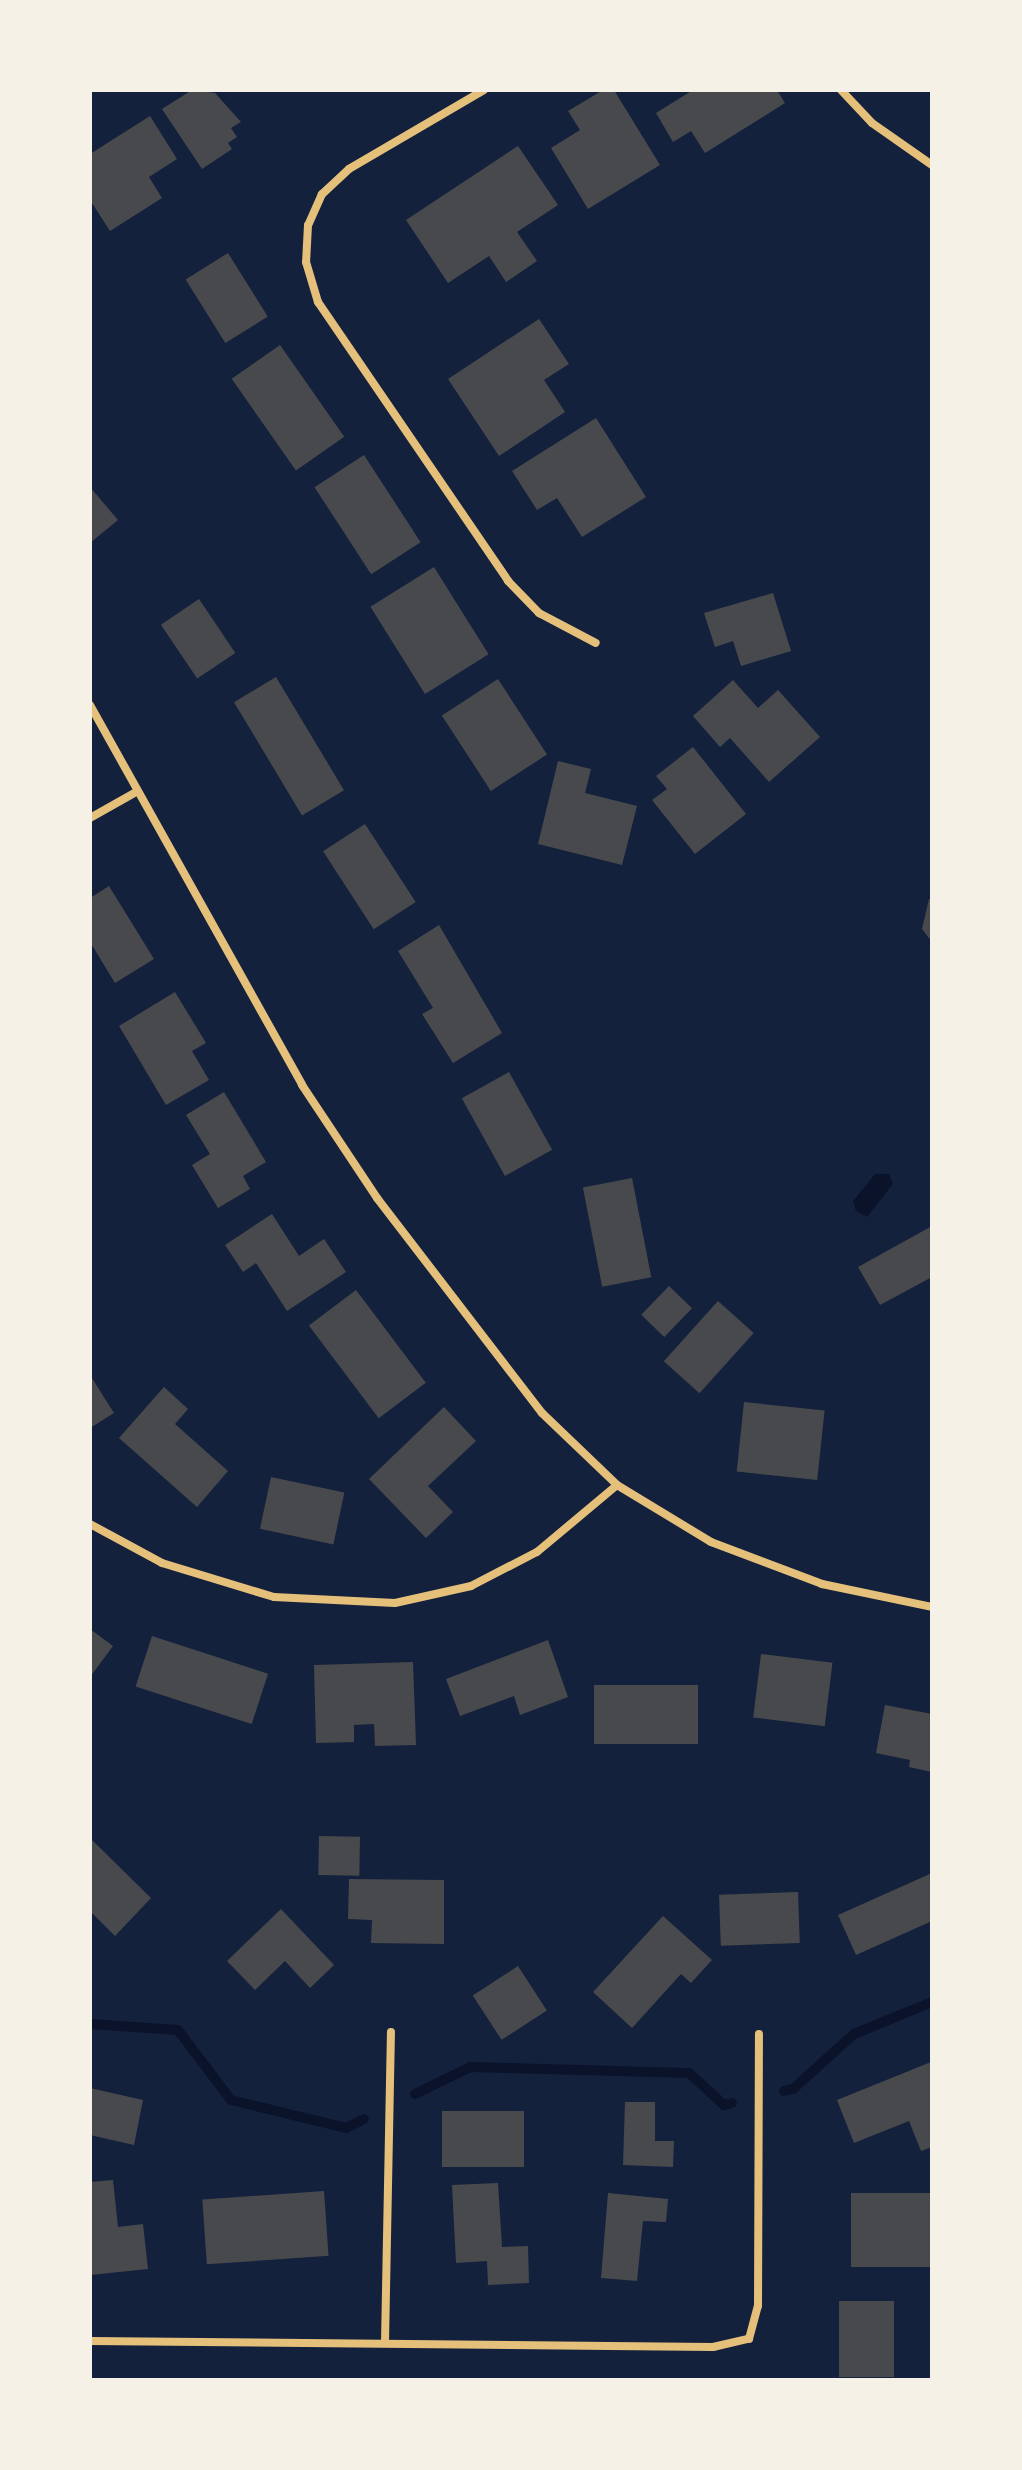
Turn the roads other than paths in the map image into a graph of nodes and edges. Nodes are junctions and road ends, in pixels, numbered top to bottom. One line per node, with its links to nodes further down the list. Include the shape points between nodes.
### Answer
1 (484, 90): 4 (street, via 349,169 322,194 308,225 306,262 318,302 508,581 539,613)
2 (841, 90): 3 (street, via 872,123)
3 (932, 165)
4 (596, 643)
5 (90, 705): 6 (street)
6 (136, 792): 7 (street); 8 (street, via 302,1085 377,1198 542,1413)
7 (90, 818)
8 (617, 1485): 9 (street, via 537,1552 471,1586 395,1603 274,1597 162,1563); 10 (street, via 711,1542 822,1584)
9 (90, 1524)
10 (932, 1607)
11 (391, 2032): 14 (street)
12 (759, 2034): 14 (street, via 758,2306 749,2339 713,2347)
13 (90, 2341): 14 (street)
14 (385, 2342)

